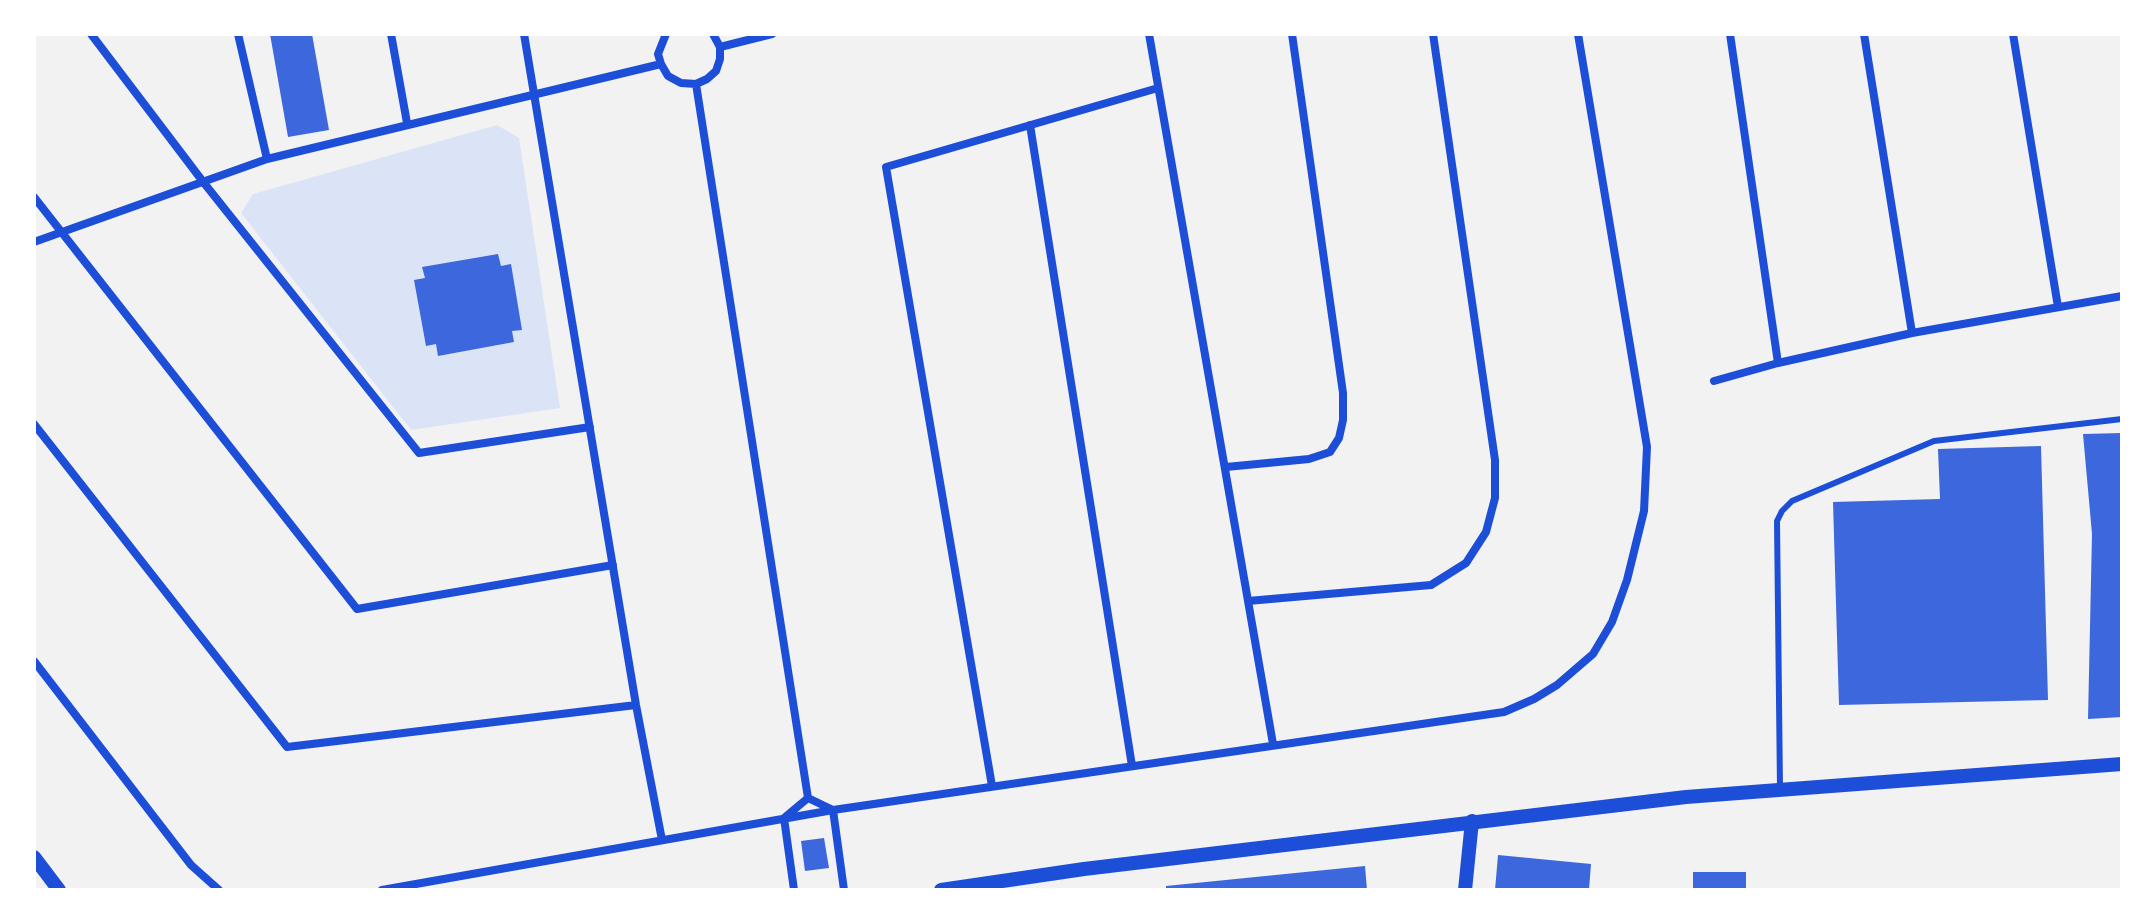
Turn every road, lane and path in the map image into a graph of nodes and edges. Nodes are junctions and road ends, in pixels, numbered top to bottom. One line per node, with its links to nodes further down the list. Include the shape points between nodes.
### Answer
1 (91, 34): 23 (street)
2 (238, 34): 22 (street)
3 (391, 34): 20 (street)
4 (524, 34): 19 (street)
5 (666, 34): 16 (street, via 658,54)
6 (713, 34): 15 (street)
7 (772, 34): 15 (street)
8 (1149, 34): 18 (street)
9 (1292, 34): 35 (street, via 1343,420 1330,452)
10 (1433, 34): 37 (street, via 1495,460 1495,498 1486,532 1466,563 1431,585)
11 (1578, 34): 40 (street, via 1647,447 1644,511 1612,622 1593,654 1557,685 1504,712)
12 (1730, 34): 30 (street)
13 (1864, 34): 29 (street)
14 (2013, 34): 28 (street)
15 (720, 47): 17 (street, via 716,71)
16 (661, 64): 17 (street, via 668,76); 19 (street)
17 (696, 84): 45 (street)
18 (1158, 88): 21 (street); 35 (street)
19 (533, 93): 20 (street); 34 (street)
20 (407, 123): 22 (street)
21 (1030, 125): 42 (street); 43 (street, via 886,167)
22 (267, 159): 23 (street)
23 (204, 183): 25 (street); 34 (street, via 419,453)
24 (34, 197): 25 (street)
25 (63, 234): 26 (street); 36 (street, via 357,609)
26 (34, 242)
27 (2122, 296): 28 (street)
28 (2058, 307): 29 (street)
29 (1912, 333): 30 (street)
30 (1778, 363): 31 (street)
31 (1714, 381)
32 (2122, 419): 44 (lane, via 1934,441 1792,501 1782,511 1777,521)
33 (34, 424): 39 (street, via 287,747)
34 (590, 427): 36 (street)
35 (1226, 467): 37 (street)
36 (613, 565): 39 (street)
37 (1248, 601): 40 (street)
38 (34, 661): 52 (street, via 191,865)
39 (636, 705): 49 (street)
40 (1273, 744): 42 (street)
41 (2122, 764): 44 (street)
42 (1132, 766): 43 (street)
43 (992, 786): 46 (street)
44 (1780, 789): 48 (street)
45 (808, 798): 46 (street); 47 (street)
46 (833, 810): 47 (street); 55 (street)
47 (784, 818): 49 (street); 54 (street)
48 (1472, 821): 56 (street); 57 (street)
49 (662, 840): 53 (street)
50 (34, 857): 51 (street)
51 (59, 890)
52 (219, 890)
53 (382, 890)
54 (794, 890)
55 (844, 890)
56 (941, 890)
57 (1465, 890)

